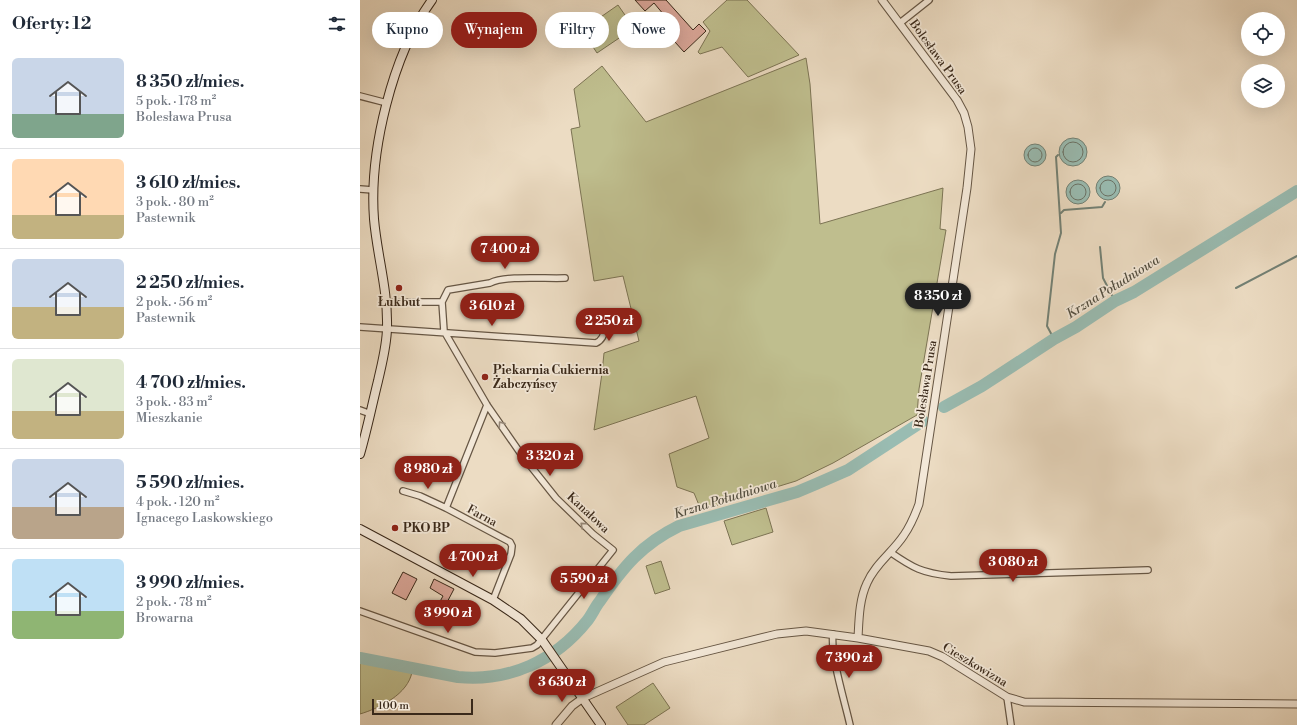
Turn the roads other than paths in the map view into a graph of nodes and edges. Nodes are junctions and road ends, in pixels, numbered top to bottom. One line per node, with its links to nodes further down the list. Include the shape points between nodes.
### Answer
1 (432, 0): 6 (main road, via 409,42)
2 (882, 0): 4 (street, Bolesława Prusa)
3 (929, 0): 4 (street)
4 (900, 23): 23 (street, Bolesława Prusa, via 957,100 968,127 971,149 919,504 904,536)
5 (360, 96): 6 (street)
6 (387, 103): 8 (main road, via 378,142)
7 (360, 189): 8 (street)
8 (373, 190): 10 (main road, via 376,232)
9 (565, 278): 11 (street, via 496,280 490,284 448,290)
10 (387, 302): 11 (street); 14 (main road)
11 (442, 302): 15 (street)
12 (606, 326): 15 (street, via 599,342)
13 (360, 327): 14 (street)
14 (387, 330): 15 (street); 18 (main road)
15 (444, 331): 16 (street, Kanałowa)
16 (487, 405): 21 (street); 29 (street, Kanałowa, one-way to 16, via 612,550 556,498)
17 (360, 410): 18 (street)
18 (371, 414): 19 (main road)
19 (360, 454)
20 (403, 490): 21 (street)
21 (446, 508): 25 (street, Farna, via 510,542 511,554)
22 (360, 529): 25 (main road)
23 (890, 552): 24 (street, via 917,570 951,576); 28 (street, Bolesława Prusa, via 867,583 862,598)
24 (1148, 570)
25 (493, 600): 29 (main road, via 515,614)
26 (360, 611): 29 (street, via 475,652 495,653 532,648)
27 (833, 634): 28 (street, Cieszkowizna); 31 (street, Cieszkowizna, via 793,631 708,650 660,664); 35 (street, via 834,653)
28 (858, 638): 30 (street, Cieszkowizna, via 938,654)
29 (542, 640): 31 (main road)
30 (1007, 697): 32 (street, Cieszkowizna, via 1034,703); 36 (street)
31 (583, 698): 33 (street, Cieszkowizna, via 572,706); 34 (main road)
32 (1297, 704)
33 (556, 725)
34 (601, 725)
35 (850, 725)
36 (1011, 725)

